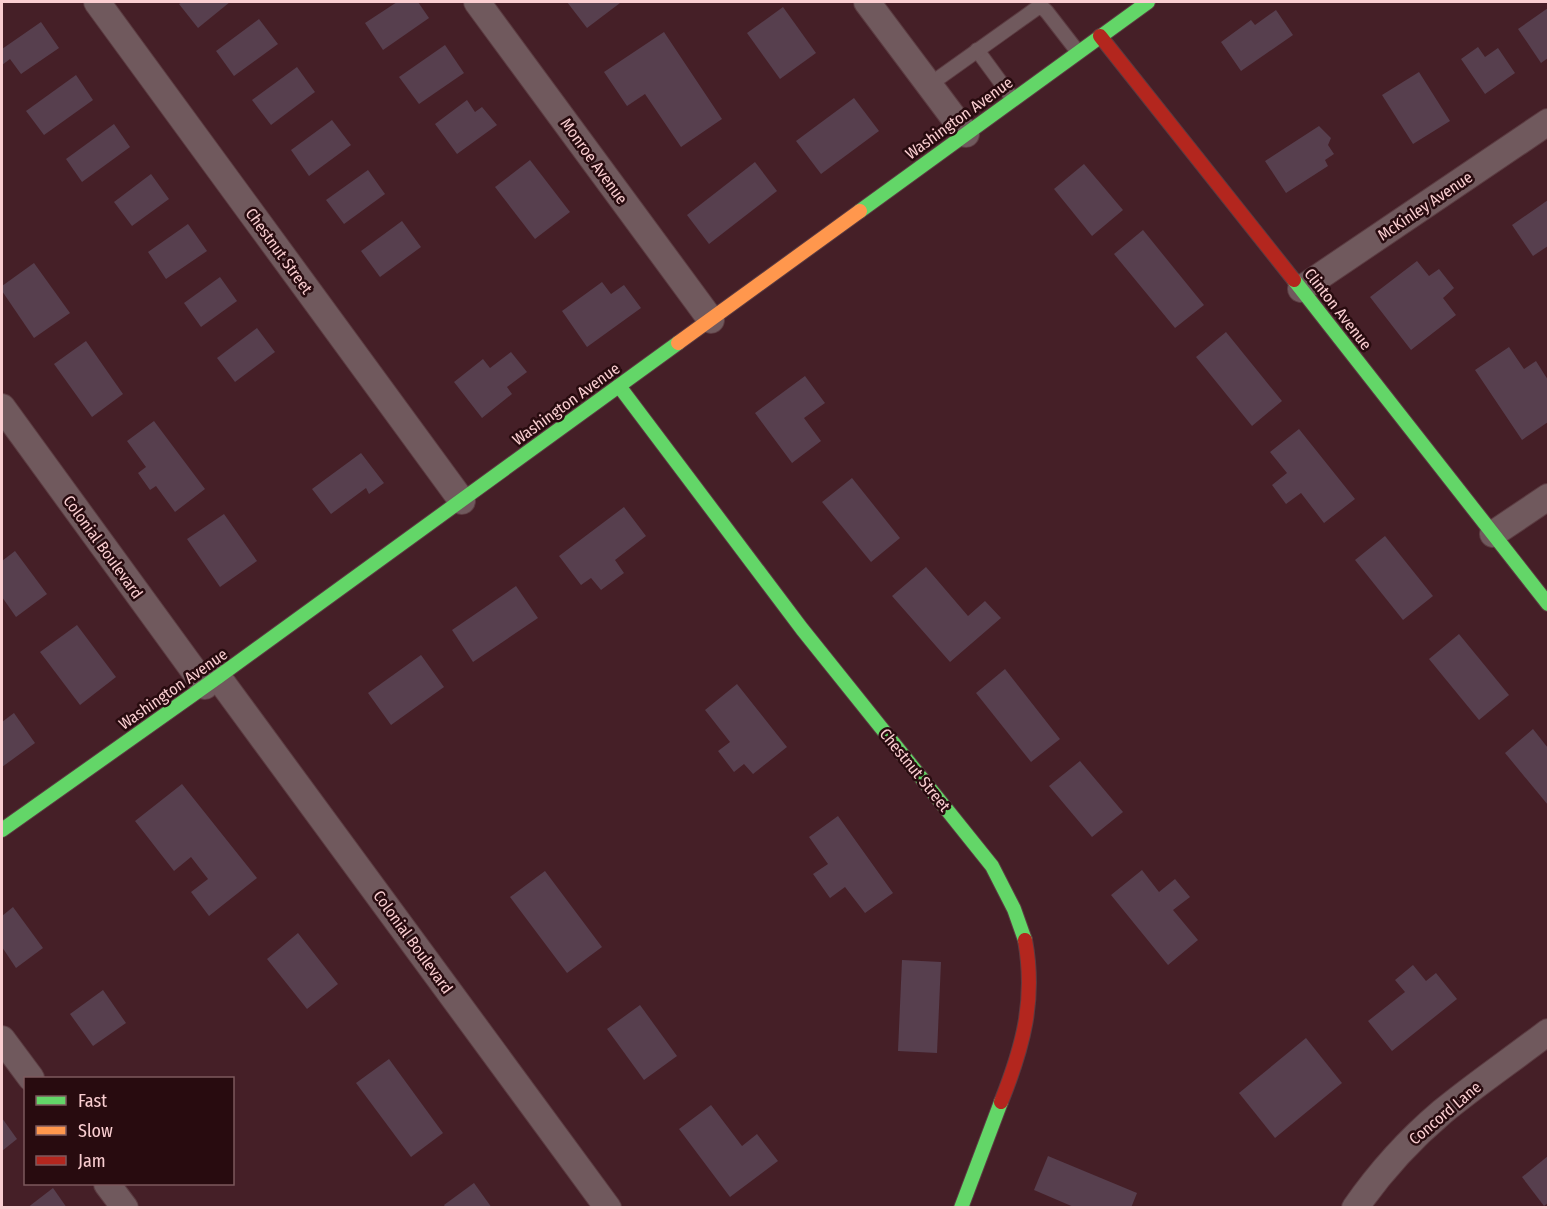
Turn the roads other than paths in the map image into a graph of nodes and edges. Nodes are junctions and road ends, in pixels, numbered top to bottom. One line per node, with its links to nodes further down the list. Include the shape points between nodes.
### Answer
1 (97, 2): 17 (street, Chestnut Street)
2 (477, 2): 13 (street, Monroe Avenue)
3 (867, 2): 8 (street)
4 (1148, 2): 5 (street, Washington Avenue)
5 (1100, 36): 7 (street, Washington Avenue); 12 (street, Clinton Avenue)
6 (977, 50): 7 (lane, via 1037,8 1043,8); 8 (lane); 9 (lane)
7 (1078, 52): 9 (street, Washington Avenue)
8 (929, 85): 11 (street)
9 (1013, 99): 11 (street, Washington Avenue)
10 (1548, 122): 12 (street, McKinley Avenue)
11 (966, 134): 13 (street, Washington Avenue)
12 (1301, 289): 18 (street, Clinton Avenue)
13 (711, 320): 14 (street, Washington Avenue)
14 (619, 386): 17 (street, Washington Avenue); 28 (street, Chestnut Street, via 802,629 992,866 1012,902 1024,938 1030,979 1028,1017 1020,1054)
15 (2, 407): 20 (street, Colonial Boulevard)
16 (1548, 497): 18 (street)
17 (462, 501): 20 (street, Washington Avenue)
18 (1493, 534): 19 (street, Clinton Avenue)
19 (1548, 604)
20 (211, 682): 21 (street, Washington Avenue); 27 (street, Colonial Boulevard)
21 (2, 830)
22 (1548, 1032): 29 (street, Concord Lane, via 1442,1112 1404,1147)
23 (2, 1039): 24 (street)
24 (29, 1077)
25 (108, 1185): 26 (street)
26 (125, 1208)
27 (608, 1208)
28 (961, 1208)
29 (1355, 1208)

